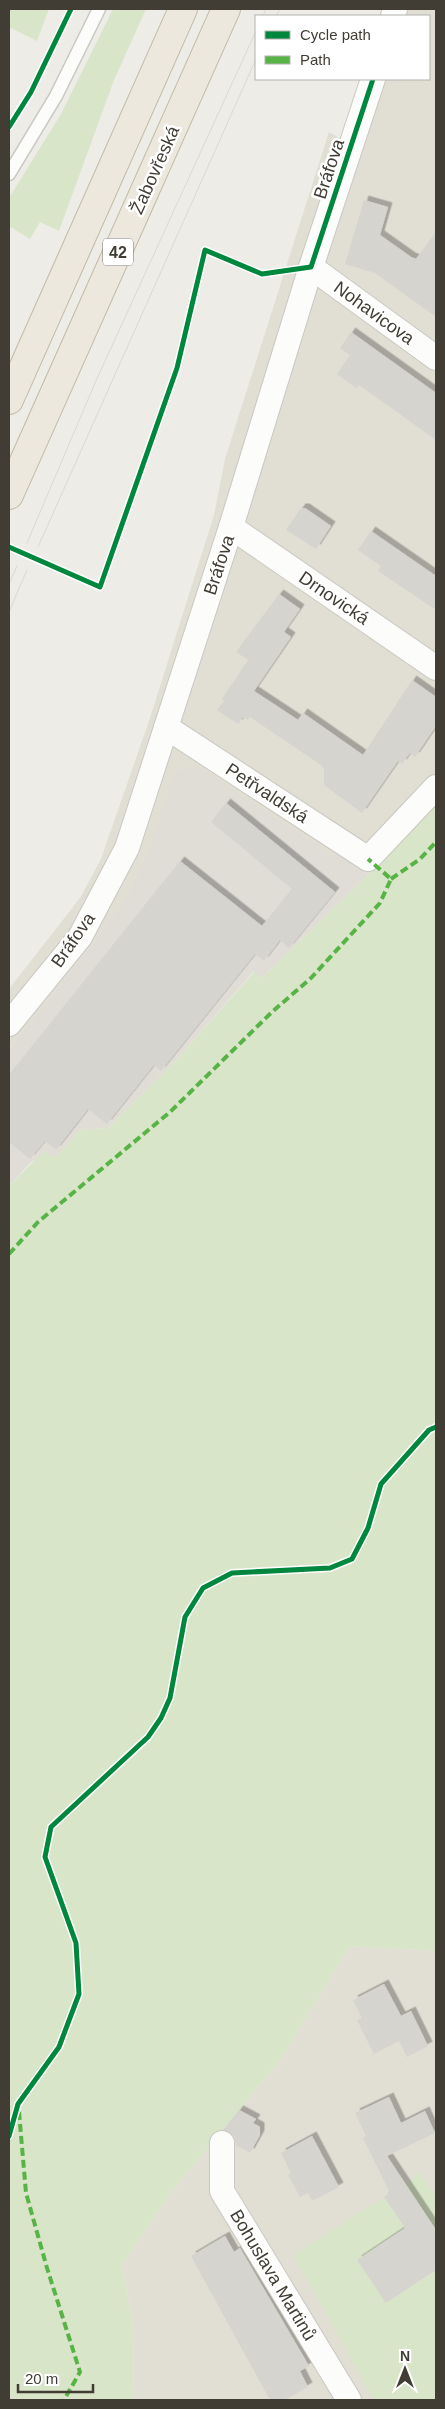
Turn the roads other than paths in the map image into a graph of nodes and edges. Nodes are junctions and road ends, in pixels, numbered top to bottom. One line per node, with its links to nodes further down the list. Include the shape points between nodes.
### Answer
1 (99, 9): 5 (lane, via 56,96)
2 (183, 9): 8 (highway, 42)
3 (226, 9): 9 (highway, Žabovřeská / 42)
4 (373, 80): 6 (street, Bráfova)
5 (9, 174)
6 (311, 267): 7 (street, Nohavicova); 10 (street, Bráfova)
7 (436, 358)
8 (9, 400)
9 (9, 495)
10 (231, 527): 11 (street, Drnovická); 12 (street, Bráfova)
11 (436, 668)
12 (166, 727): 13 (street, Petřvaldská, via 368,859); 14 (street, Bráfova, via 123,856 80,937)
13 (436, 787)
14 (9, 1024)
15 (222, 2143): 16 (street, Bohuslava Martinů, via 222,2191)
16 (349, 2400)

